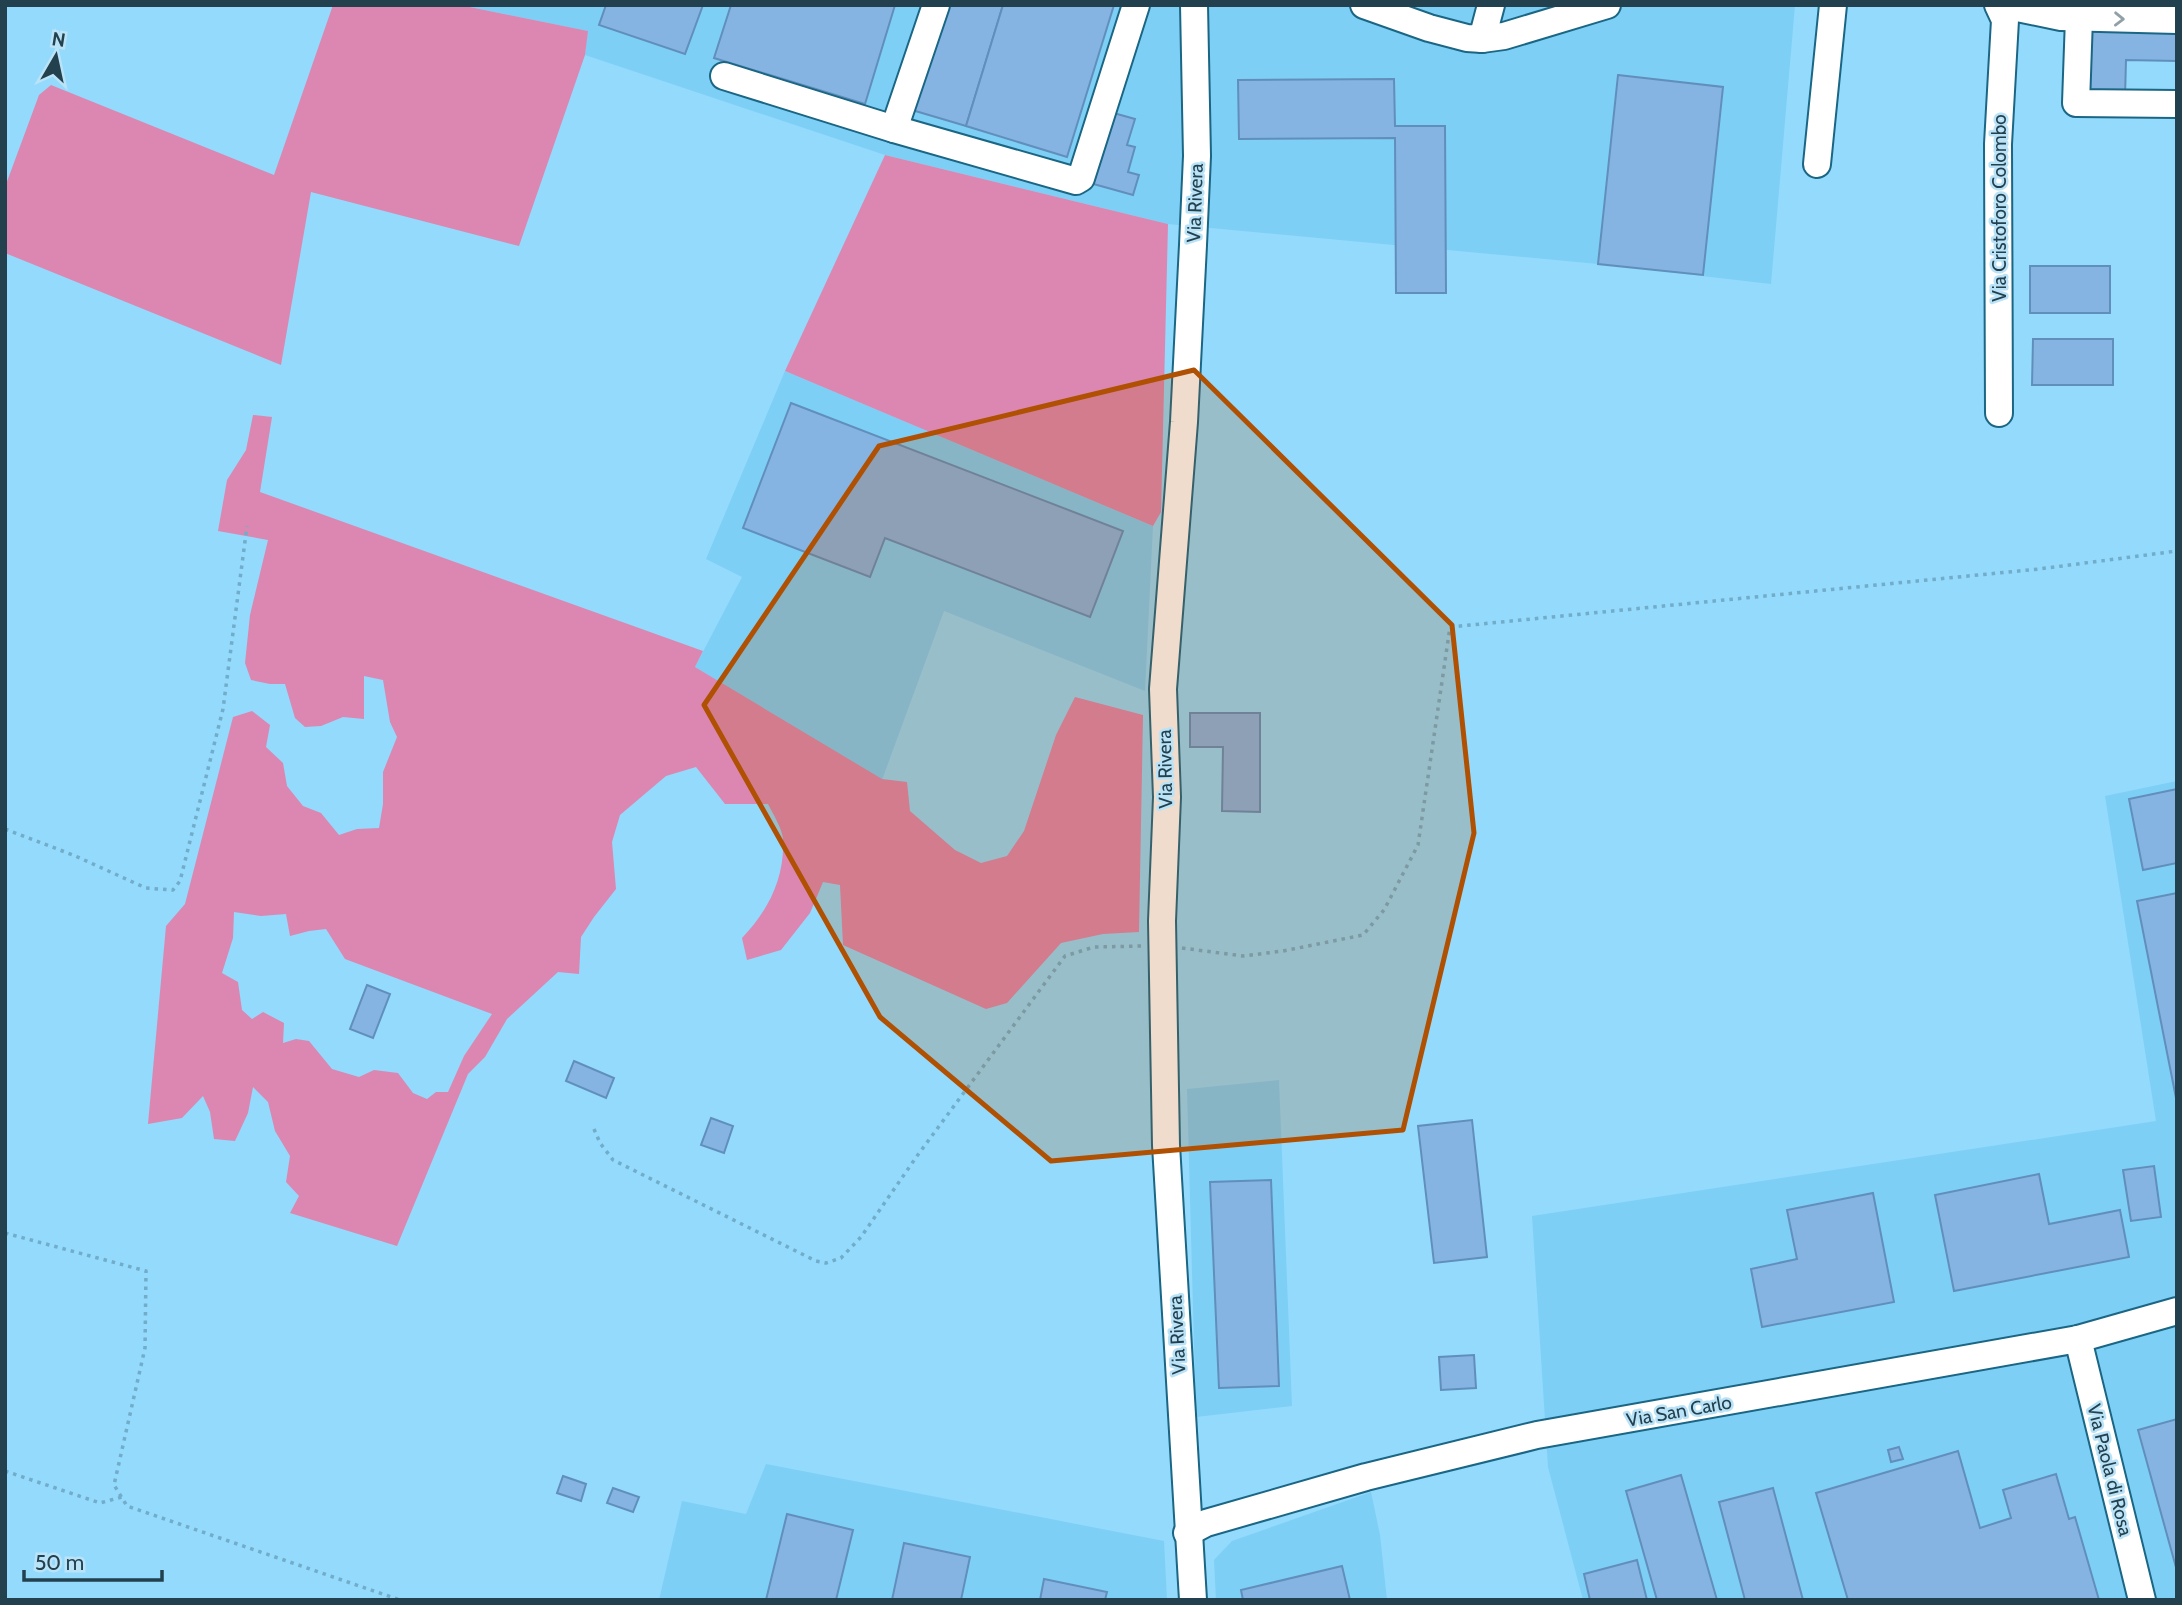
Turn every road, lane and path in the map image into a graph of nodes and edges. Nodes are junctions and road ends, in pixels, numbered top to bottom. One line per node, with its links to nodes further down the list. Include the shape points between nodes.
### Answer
1 (936, 5): 16 (street)
2 (1136, 5): 16 (street, via 1081,178 1076,181)
3 (1194, 5): 22 (street, Via Rivera, via 1197,156 1193,245 1163,689 1167,797)
4 (1364, 5): 13 (street, via 1429,28)
5 (1490, 5): 13 (street)
6 (1607, 5): 13 (street)
7 (1833, 5): 17 (street)
8 (1978, 5): 9 (street)
9 (1996, 5): 18 (street, Via Cristoforo Colombo, via 2005,20 1998,116)
10 (2003, 5): 11 (street)
11 (2079, 18): 12 (street, one-way to 12); 15 (street, via 2076,103)
12 (2177, 20)
13 (1482, 39)
14 (724, 76): 16 (street)
15 (2177, 104)
16 (894, 130)
17 (1817, 164)
18 (2000, 413)
19 (247, 526): 21 (path, via 223,709 180,881 173,890 146,888)
20 (2177, 551): 22 (path, via 2039,569 1450,627 1418,845 1384,910 1363,935 1242,956)
21 (5, 829)
22 (1163, 945): 23 (path, via 1094,947 1065,956 861,1237 841,1258 827,1263 613,1160); 29 (street, Via Rivera, via 1166,1145)
23 (594, 1129)
24 (5, 1233): 28 (path, via 146,1271 145,1348 114,1485)
25 (2177, 1311): 26 (street, Via San Carlo)
26 (2078, 1339): 29 (street, Via San Carlo, via 1537,1435 1366,1477); 32 (street, Via Paola di Rosa)
27 (5, 1471): 28 (path, via 100,1503)
28 (122, 1497): 30 (path, via 128,1506)
29 (1187, 1533): 31 (street, Via Rivera)
30 (400, 1600)
31 (1193, 1600)
32 (2143, 1600)

